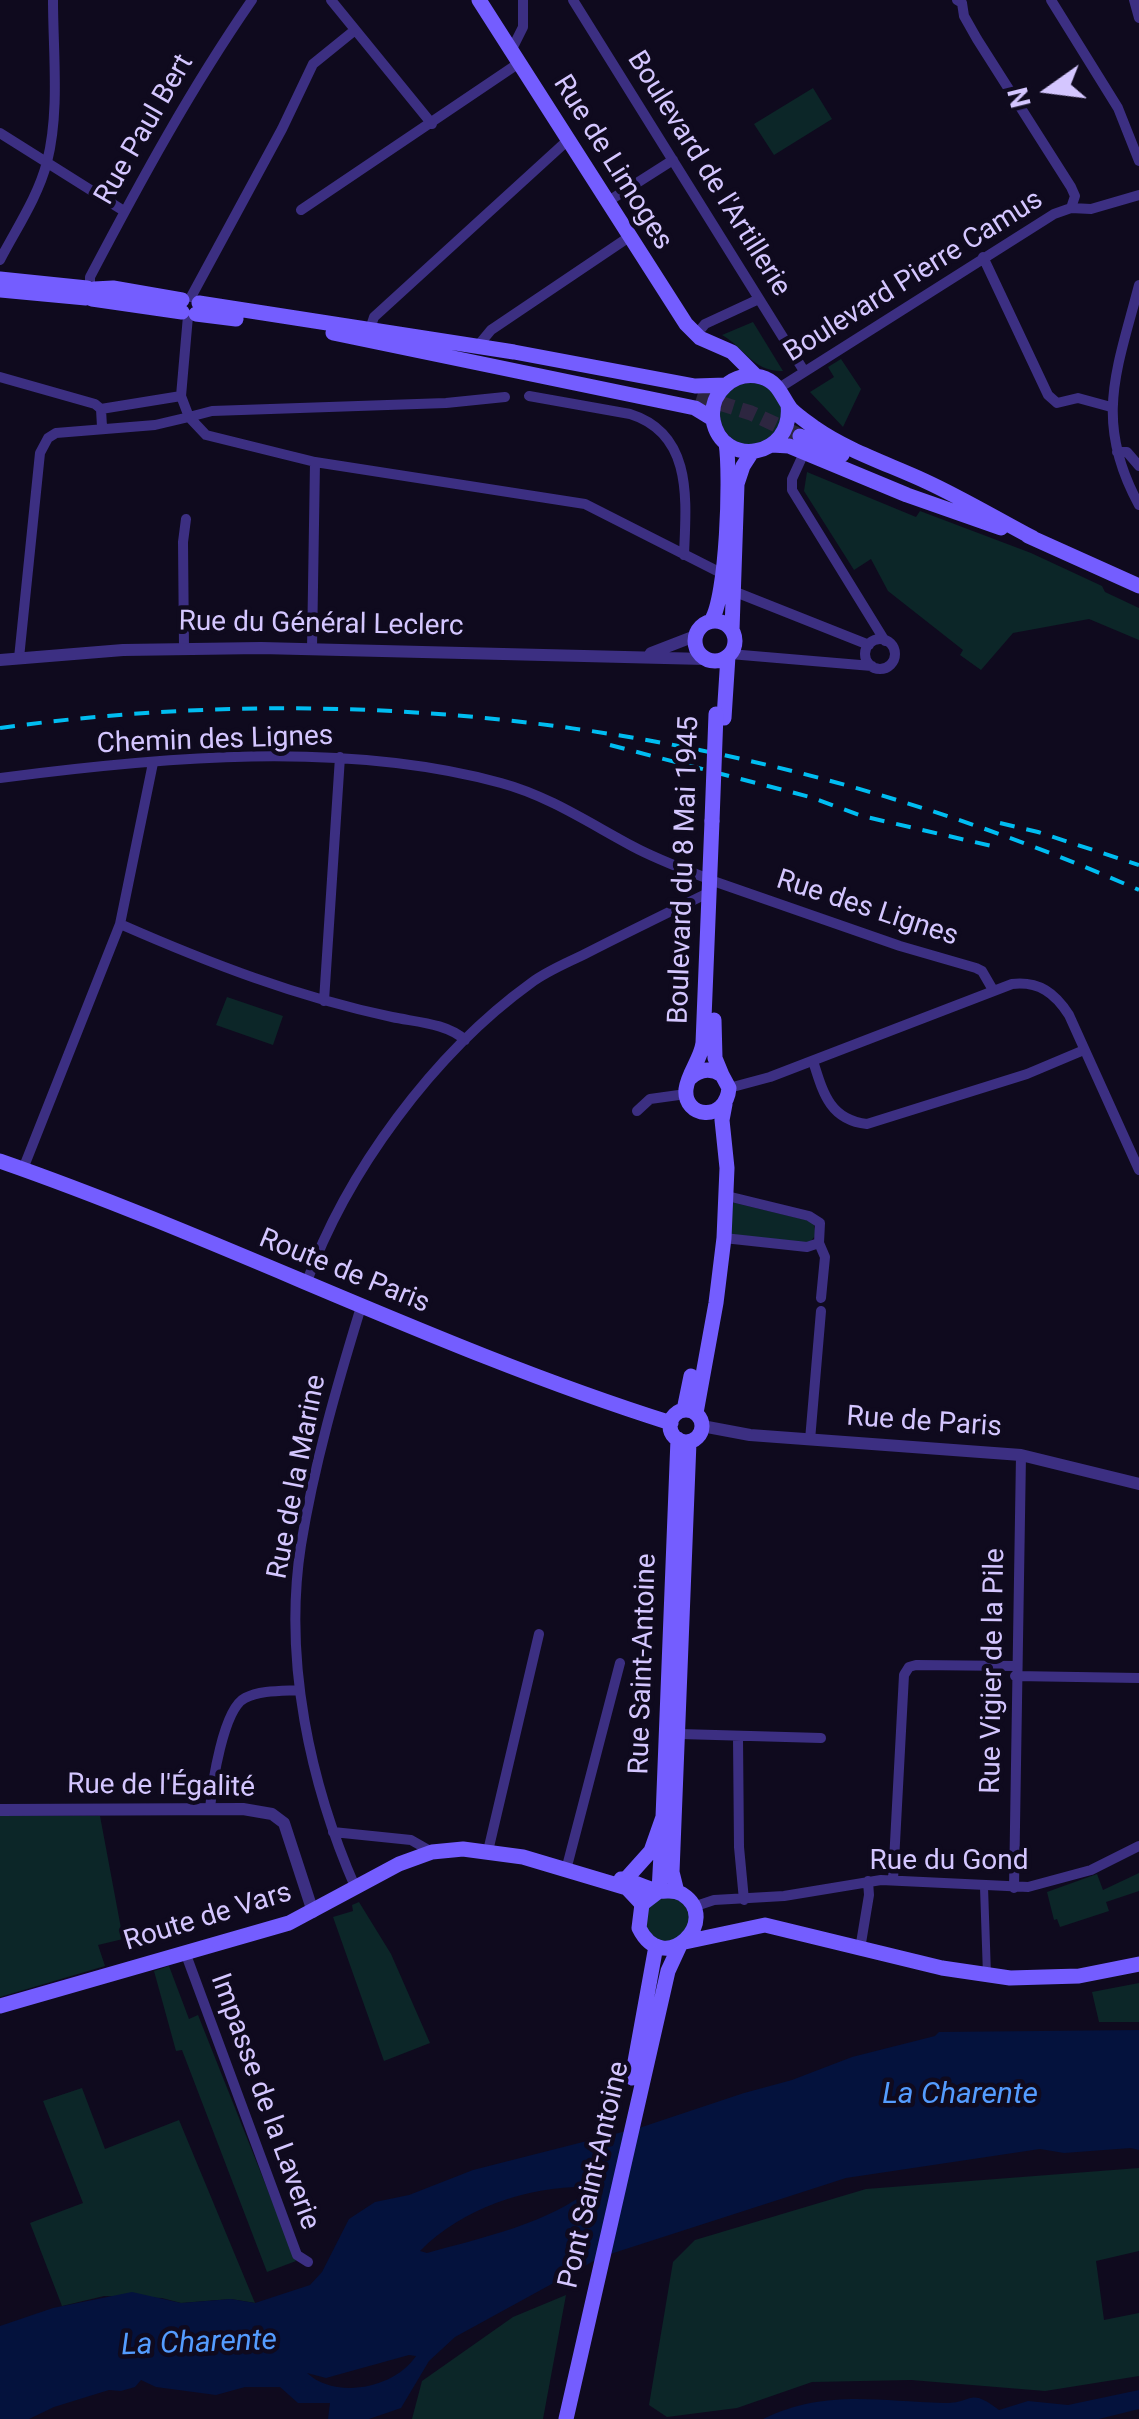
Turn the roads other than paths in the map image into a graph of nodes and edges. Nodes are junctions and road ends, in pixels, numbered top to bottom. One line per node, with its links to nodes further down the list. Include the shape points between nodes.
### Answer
1 (52, 0): 17 (street, via 54,112)
2 (252, 0): 23 (street, Rue Paul Bert, via 205,67)
3 (331, 0): 11 (street)
4 (479, 0): 12 (main road, Rue de Limoges)
5 (523, 0): 12 (street)
6 (574, 0): 16 (street, Boulevard de l'Artillerie)
7 (1051, 0): 18 (street, via 1118,108)
8 (1134, 0): 10 (street)
9 (961, 1): 21 (street, Boulevard Pierre Camus, via 977,39 1071,186)
10 (1139, 18)
11 (355, 30): 13 (street); 32 (street, via 313,64)
12 (515, 57): 13 (street); 15 (main road, Rue de Limoges)
13 (432, 124): 22 (street)
14 (0, 133): 17 (street)
15 (568, 140): 20 (main road, Rue de Limoges); 33 (street)
16 (673, 160): 20 (street); 31 (street, Boulevard de l'Artillerie)
17 (47, 161): 23 (street); 26 (street)
18 (1139, 161)
19 (1139, 196): 21 (street, via 1091,210)
20 (608, 202): 24 (main road, Rue de Limoges)
21 (1071, 208): 25 (street, Boulevard Pierre Camus)
22 (301, 210)
23 (124, 212): 30 (street, Rue Paul Bert, via 90,277)
24 (629, 237): 34 (main road, Rue de Limoges); 36 (street, via 490,330)
25 (984, 257): 37 (street, Boulevard Pierre Camus); 48 (street, via 1048,395 1057,404 1078,398)
26 (0, 260)
27 (0, 278): 30 (main road)
28 (1139, 285): 48 (street)
29 (0, 290): 30 (main road)
30 (90, 292): 32 (main road, via 112,288)
31 (759, 299): 34 (street); 37 (street, Boulevard de l'Artillerie)
32 (189, 307): 33 (main road); 36 (main road); 42 (street)
33 (374, 321): 36 (main road)
34 (696, 335): 35 (main road, Rue de Limoges)
35 (713, 344): 38 (main road, Rue de Limoges); 40 (main road, via 727,357)
36 (476, 354): 40 (main road, via 577,362 695,386); 44 (main road); 45 (main road)
37 (804, 371): 41 (street, Boulevard Pierre Camus)
38 (756, 376): 40 (main road); 41 (main road)
39 (0, 377): 49 (street)
40 (728, 383): 52 (main road, via 715,400)
41 (779, 388): 47 (main road)
42 (181, 396): 49 (street); 51 (street)
43 (529, 396): 50 (street)
44 (635, 396): 50 (street); 52 (main road, via 696,408)
45 (697, 396)
46 (504, 398): 51 (street)
47 (788, 404): 56 (main road, via 784,432); 64 (main road, via 829,438)
48 (1111, 407): 58 (street)
49 (101, 409): 53 (street)
50 (630, 414): 65 (street, via 660,433 682,466)
51 (189, 417): 53 (street); 60 (street, via 206,435)
52 (713, 419): 55 (main road)
53 (102, 427): 80 (street, via 56,434 43,445)
54 (800, 436): 64 (main road)
55 (726, 443): 57 (main road); 68 (main road)
56 (772, 445): 57 (main road); 59 (main road)
57 (752, 452): 70 (main road, via 737,484)
58 (1117, 452): 61 (street, via 1127,452); 62 (street)
59 (804, 453): 64 (main road); 74 (street, via 792,490)
60 (314, 462): 65 (street, via 585,504); 77 (street)
61 (1139, 466)
62 (1139, 505)
63 (186, 519): 76 (street)
64 (1033, 538): 66 (main road)
65 (684, 555): 68 (street)
66 (1097, 567): 67 (main road); 69 (main road)
67 (1139, 573)
68 (722, 574): 71 (main road)
69 (1139, 586)
70 (733, 591): 72 (main road); 75 (street)
71 (711, 621): 72 (main road); 73 (main road)
72 (732, 630): 78 (main road)
73 (695, 636): 79 (street); 83 (main road, via 696,650)
74 (886, 641): 75 (street); 84 (street, via 894,660 884,668)
75 (870, 644): 84 (street)
76 (184, 648): 77 (street, Rue du Général Leclerc); 80 (street, Rue du Général Leclerc)
77 (312, 649): 79 (street, Rue du Général Leclerc)
78 (729, 655): 81 (street); 83 (main road); 85 (main road, Boulevard du 8 Mai 1945)
79 (642, 656): 83 (street, Rue du Général Leclerc)
80 (18, 658): 82 (street, Rue du Général Leclerc)
81 (770, 658): 84 (street); 85 (street, via 734,669)
82 (0, 660)
83 (708, 660): 85 (main road, Boulevard du 8 Mai 1945)
84 (872, 666)
85 (720, 716): 89 (main road, Boulevard du 8 Mai 1945)
86 (340, 758): 87 (street, Chemin des Lignes); 89 (street, Chemin des Lignes, via 501,783 566,808); 93 (street)
87 (154, 763): 88 (street, Chemin des Lignes); 90 (street)
88 (0, 778)
89 (711, 892): 91 (main road, Boulevard du 8 Mai 1945); 92 (street, Rue des Lignes, via 764,899 976,968); 94 (street, via 545,974)
90 (120, 924): 93 (street); 102 (street)
91 (710, 956): 97 (main road, Boulevard du 8 Mai 1945, via 702,1049); 98 (main road, Boulevard du 8 Mai 1945, via 714,1050)
92 (993, 990): 95 (street, via 1022,983 1044,987 1062,1004); 96 (street)
93 (324, 1000): 94 (street, via 450,1030)
94 (465, 1040): 107 (street, via 359,1174 322,1238)
95 (1084, 1050): 96 (street, via 867,1124 832,1108); 103 (street)
96 (813, 1061): 98 (street)
97 (687, 1087): 98 (main road, via 708,1070); 99 (main road); 100 (street, via 650,1099)
98 (725, 1089): 99 (main road, via 715,1112); 104 (main road, Boulevard du 8 Mai 1945)
99 (697, 1110): 111 (main road, via 718,1150)
100 (637, 1111)
101 (0, 1161): 102 (main road, Route de Paris)
102 (22, 1169): 107 (main road, Route de Paris)
103 (1139, 1170)
104 (727, 1196): 105 (main road, Boulevard du 8 Mai 1945); 106 (street, via 816,1218)
105 (724, 1238): 106 (street, via 807,1248); 111 (main road, Boulevard du 8 Mai 1945)
106 (819, 1243): 108 (street)
107 (308, 1285): 109 (main road, Route de Paris)
108 (821, 1298)
109 (361, 1308): 112 (main road, Route de Paris); 120 (street, Rue de la Marine, via 301,1545)
110 (821, 1311): 113 (street)
111 (694, 1416): 112 (main road, via 676,1414); 112 (main road, via 699,1436); 113 (street, Rue de Paris, via 750,1435)
112 (679, 1435): 121 (main road, Rue Saint-Antoine); 126 (main road, Rue Saint-Antoine)
113 (810, 1440): 114 (street, Rue de Paris)
114 (1020, 1454): 115 (street, Rue de Paris); 118 (street, Rue Vigier de la Pile)
115 (1139, 1484)
116 (539, 1634): 129 (street)
117 (620, 1663): 131 (street)
118 (1016, 1671): 119 (street); 134 (street, via 916,1665 904,1675); 137 (street, Rue Vigier de la Pile)
119 (1139, 1678)
120 (300, 1690): 124 (street, via 250,1696 236,1705); 127 (street, Rue de la Marine)
121 (680, 1734): 122 (street); 140 (main road, Rue Saint-Antoine, via 672,1872)
122 (738, 1738): 123 (street); 141 (street)
123 (821, 1738)
124 (210, 1809): 125 (street, Rue de l'Égalité); 144 (street, Rue de l'Égalité, via 280,1818)
125 (0, 1810)
126 (663, 1817): 133 (main road, Rue Saint-Antoine, via 651,1851); 139 (main road)
127 (333, 1832): 130 (street, via 411,1840); 138 (street, Rue de la Marine)
128 (1139, 1846): 137 (street, Rue du Gond, via 1090,1870)
129 (488, 1851): 130 (main road, Route de Vars); 131 (main road, Route de Vars)
130 (432, 1852): 138 (main road, Route de Vars)
131 (566, 1870): 132 (main road, Route de Vars)
132 (597, 1877): 133 (main road, Route de Vars); 142 (main road, Route de Vars, via 626,1888)
133 (625, 1880): 139 (main road, Route de Vars)
134 (892, 1880): 135 (street, Rue du Gond); 136 (street, Rue du Gond)
135 (868, 1882): 141 (street, Rue du Gond); 149 (street)
136 (984, 1886): 137 (street, Rue du Gond); 153 (street)
137 (1014, 1888)
138 (356, 1889): 144 (main road, Route de Vars)
139 (658, 1891): 140 (main road); 142 (main road)
140 (677, 1892): 143 (main road)
141 (744, 1900): 143 (street, Rue du Gond)
142 (642, 1904): 148 (main road, via 639,1928)
143 (693, 1907): 145 (main road)
144 (313, 1912): 150 (main road, Route de Vars)
145 (695, 1925): 146 (main road); 147 (main road)
146 (718, 1936): 147 (main road); 149 (main road, via 765,1925)
147 (682, 1943): 148 (main road); 152 (main road, Pont Saint-Antoine)
148 (656, 1946): 152 (main road, Pont Saint-Antoine)
149 (860, 1949): 153 (main road)
150 (185, 1952): 154 (main road, Route de Vars); 155 (street, Impasse de la Laverie, via 297,2255)
151 (1139, 1964): 153 (main road, via 1079,1976)
152 (661, 1970): 156 (main road, Pont Saint-Antoine); 157 (main road, Pont Saint-Antoine)
153 (988, 1976)
154 (0, 2006)
155 (308, 2262)
156 (556, 2419)
157 (566, 2419)

